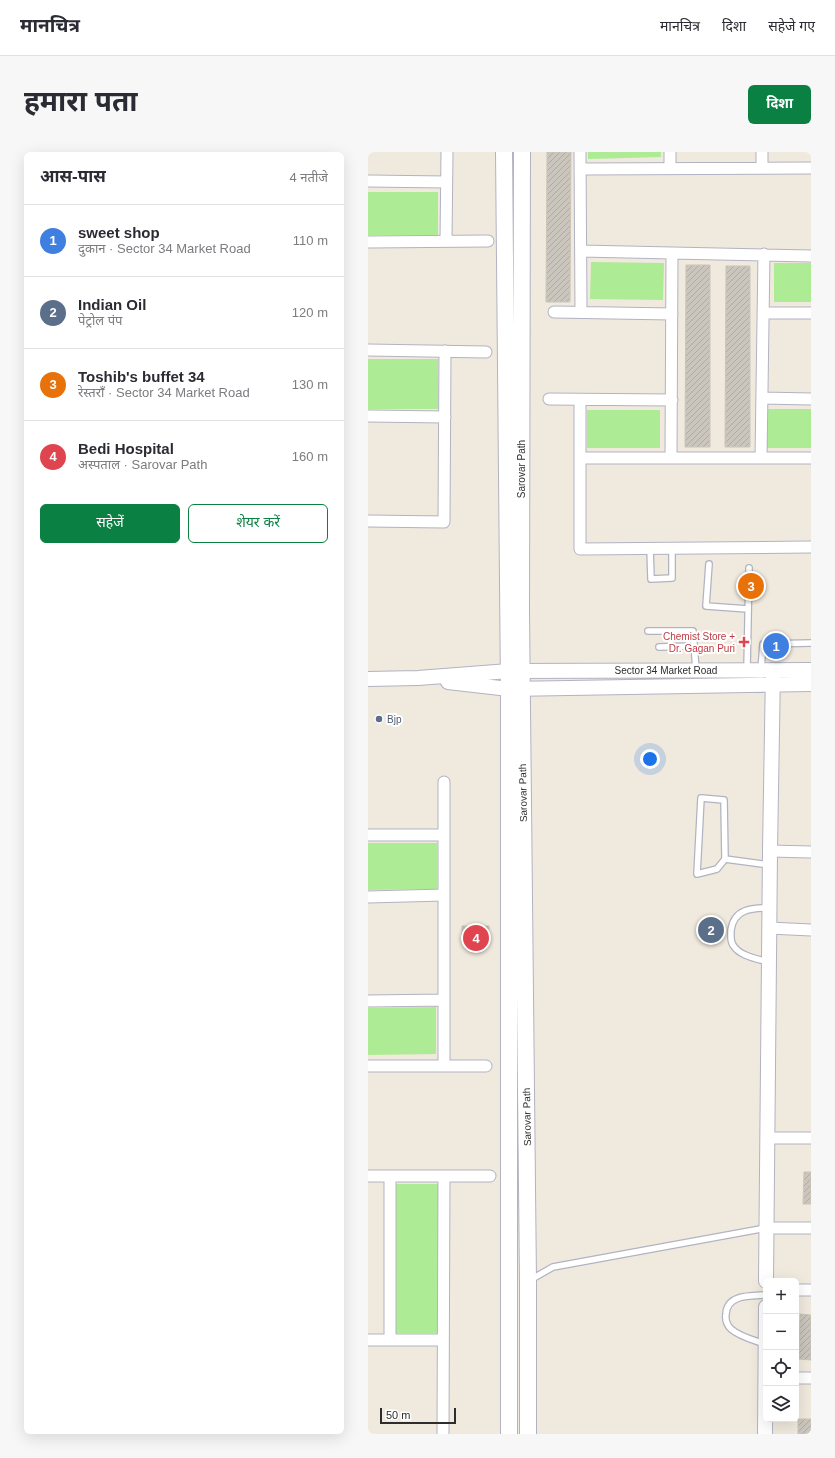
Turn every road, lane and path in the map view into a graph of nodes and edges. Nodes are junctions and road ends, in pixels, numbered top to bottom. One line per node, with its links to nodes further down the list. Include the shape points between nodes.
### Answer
1 (447, 152): 12 (street)
2 (504, 152): 54 (main road, Sarovar Path)
3 (522, 152): 54 (main road, Sarovar Path)
4 (580, 152): 10 (street)
5 (670, 152): 7 (street)
6 (762, 152): 8 (street)
7 (670, 168): 8 (street); 10 (street)
8 (762, 168): 9 (street)
9 (811, 168)
10 (580, 169): 16 (street)
11 (368, 181): 12 (street)
12 (446, 182): 13 (street)
13 (446, 241): 14 (street); 15 (street)
14 (488, 241)
15 (368, 242)
16 (581, 251): 17 (street); 21 (street)
17 (672, 253): 18 (street); 24 (street)
18 (764, 254): 19 (street); 22 (street)
19 (811, 256)
20 (554, 312): 21 (street)
21 (581, 312): 24 (street)
22 (763, 313): 23 (street); 28 (street)
23 (811, 313)
24 (672, 314): 32 (street)
25 (368, 350): 26 (street)
26 (445, 351): 27 (street); 34 (street)
27 (486, 352)
28 (762, 398): 30 (street); 37 (street)
29 (550, 399): 31 (street)
30 (811, 399)
31 (580, 400): 32 (street); 35 (street)
32 (672, 400): 36 (street)
33 (368, 416): 34 (street)
34 (445, 417): 39 (street, via 444,522)
35 (580, 458): 36 (street); 41 (street, via 580,548)
36 (671, 458): 37 (street)
37 (761, 458): 38 (street)
38 (811, 458)
39 (368, 521)
40 (811, 547): 42 (street)
41 (650, 548): 42 (street); 42 (lane, via 651,579 672,578)
42 (672, 548)
43 (709, 564): 45 (lane, via 706,606)
44 (749, 568): 45 (lane)
45 (748, 609): 51 (lane)
46 (648, 631): 48 (lane, via 693,631)
47 (811, 643): 52 (lane, via 763,644)
48 (694, 646): 49 (lane); 50 (lane)
49 (659, 647)
50 (696, 670): 51 (street, Sector 34 Market Road); 54 (street, Sector 34 Market Road)
51 (746, 670): 52 (street, Sector 34 Market Road)
52 (767, 670): 53 (street, Sector 34 Market Road); 57 (street)
53 (811, 670)
54 (515, 671): 55 (street, Sector 34 Market Road); 59 (main road, Sarovar Path)
55 (418, 678): 56 (street); 59 (street)
56 (368, 679)
57 (773, 684): 58 (street); 59 (street); 64 (street)
58 (811, 684)
59 (516, 689): 86 (main road, Sarovar Path); 98 (main road, Sarovar Path)
60 (444, 782): 62 (street)
61 (368, 835): 62 (street)
62 (444, 835): 66 (street)
63 (811, 852): 64 (street)
64 (770, 858): 65 (lane); 68 (street)
65 (725, 859): 65 (lane, via 724,800 701,798 697,874 717,869)
66 (444, 896): 67 (street); 72 (street)
67 (368, 897)
68 (769, 908): 69 (street); 71 (lane, via 745,910 736,916 732,922 731,935 733,945 740,952)
69 (769, 928): 70 (street); 71 (street)
70 (811, 930)
71 (769, 963): 77 (street)
72 (444, 1000): 73 (street); 75 (street)
73 (368, 1001)
74 (368, 1066): 75 (street)
75 (444, 1066): 76 (street)
76 (486, 1066)
77 (767, 1138): 78 (street); 83 (street)
78 (811, 1138)
79 (368, 1176): 80 (street)
80 (390, 1176): 81 (street); 91 (street)
81 (444, 1176): 82 (street); 92 (street)
82 (490, 1176)
83 (767, 1228): 84 (street); 85 (street); 86 (lane, via 553,1266)
84 (811, 1228)
85 (766, 1278)
86 (528, 1282): 99 (main road, Sarovar Path)
87 (799, 1290): 88 (street)
88 (811, 1290)
89 (763, 1295): 93 (lane, via 746,1296 731,1301 727,1308 726,1323 731,1329 749,1339)
90 (368, 1340): 91 (street)
91 (390, 1340): 92 (street)
92 (443, 1340): 97 (street)
93 (763, 1343)
94 (799, 1378): 95 (street)
95 (811, 1378)
96 (766, 1386): 100 (street)
97 (443, 1434)
98 (509, 1434)
99 (528, 1434)
100 (765, 1434)

